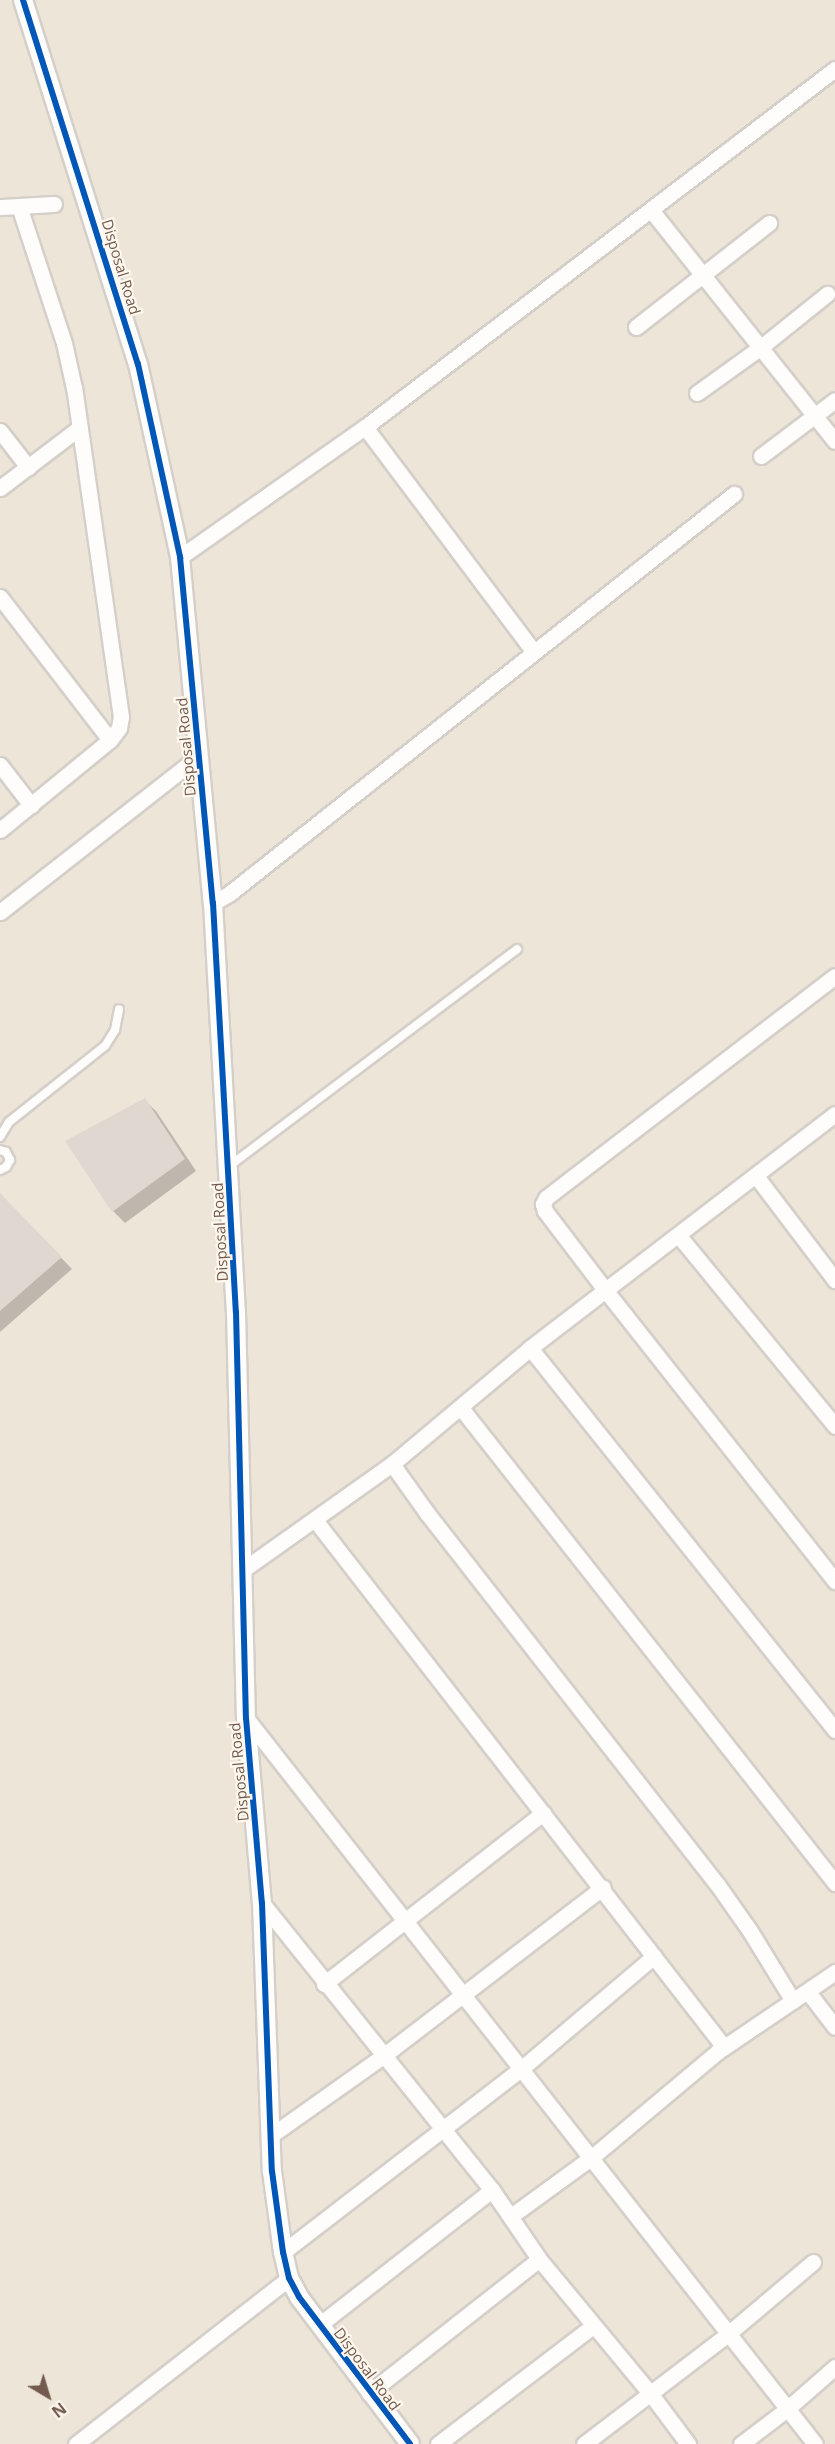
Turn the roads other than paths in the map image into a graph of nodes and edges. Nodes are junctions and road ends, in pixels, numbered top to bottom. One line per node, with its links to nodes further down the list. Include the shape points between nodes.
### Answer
1 (23, 0): 23 (street, Disposal Road, via 138,364)
2 (835, 69): 6 (street)
3 (54, 204): 4 (street)
4 (19, 206): 5 (street); 16 (street, via 64,344)
5 (0, 207)
6 (651, 210): 8 (street); 15 (street)
7 (769, 223): 8 (street)
8 (703, 275): 10 (street); 11 (street)
9 (827, 294): 11 (street)
10 (636, 327)
11 (761, 347): 12 (street); 14 (street)
12 (697, 393)
13 (835, 400): 14 (street)
14 (815, 415): 18 (street); 19 (street)
15 (365, 427): 23 (street); 25 (street)
16 (80, 428): 20 (street); 26 (street, via 121,717)
17 (0, 431): 20 (street)
18 (833, 436)
19 (761, 456)
20 (28, 467): 21 (street)
21 (0, 488)
22 (734, 494): 25 (street)
23 (180, 557): 27 (street, Disposal Road)
24 (0, 597): 26 (street)
25 (533, 651): 31 (street)
26 (110, 740): 29 (street)
27 (200, 756): 31 (street, Disposal Road); 32 (street)
28 (0, 765): 29 (street)
29 (31, 805): 30 (street)
30 (0, 830)
31 (213, 903): 40 (street, Disposal Road)
32 (0, 912)
33 (517, 949): 40 (lane)
34 (835, 976): 45 (street, via 546,1198 545,1211)
35 (119, 1009): 38 (lane, via 115,1029 105,1046 9,1122)
36 (830, 1118): 37 (street); 42 (street)
37 (835, 1135)
38 (0, 1137)
39 (0, 1150): 41 (lane, via 10,1160)
40 (228, 1167): 51 (street, Disposal Road)
41 (0, 1170)
42 (756, 1176): 43 (street); 44 (street)
43 (679, 1236): 45 (street); 48 (street)
44 (835, 1280)
45 (606, 1291): 46 (street); 52 (street)
46 (530, 1348): 47 (street); 54 (street)
47 (461, 1408): 49 (street); 56 (street)
48 (835, 1426)
49 (392, 1464): 50 (street); 65 (street, via 717,1884)
50 (315, 1520): 51 (street); 55 (street)
51 (244, 1569): 53 (street, Disposal Road)
52 (835, 1581)
53 (246, 1718): 58 (street, Disposal Road); 59 (street)
54 (835, 1730)
55 (543, 1813): 57 (street); 59 (street)
56 (835, 1883)
57 (603, 1887): 60 (street); 64 (street)
58 (262, 1903): 62 (street); 71 (street, Disposal Road)
59 (405, 1921): 62 (street); 64 (street)
60 (654, 1956): 67 (street); 69 (street)
61 (835, 1972): 63 (street)
62 (324, 1984): 68 (street)
63 (808, 1992): 65 (street); 66 (street)
64 (463, 1994): 68 (street); 69 (street)
65 (793, 2001): 67 (street)
66 (835, 2027)
67 (724, 2047): 72 (street)
68 (383, 2056): 70 (street); 71 (street)
69 (522, 2068): 70 (street); 72 (street)
70 (443, 2130): 73 (street); 75 (street)
71 (273, 2134): 75 (street, Disposal Road, via 272,2172)
72 (592, 2157): 74 (street); 81 (street)
73 (492, 2190): 74 (street); 79 (street)
74 (511, 2216): 76 (street)
75 (283, 2252): 78 (street, Disposal Road)
76 (539, 2259): 80 (street); 83 (street)
77 (813, 2262): 81 (street)
78 (289, 2278): 79 (street, Disposal Road); 86 (street)
79 (319, 2325): 83 (street, Disposal Road)
80 (593, 2326): 84 (street); 88 (street)
81 (729, 2333): 84 (street); 85 (street)
82 (835, 2367): 85 (street)
83 (369, 2393): 87 (street, Disposal Road)
84 (650, 2393): 89 (street); 90 (street)
85 (787, 2409): 91 (street); 92 (street)
86 (76, 2444)
87 (410, 2444)
88 (438, 2444)
89 (584, 2444)
90 (688, 2444)
91 (741, 2444)
92 (815, 2444)

